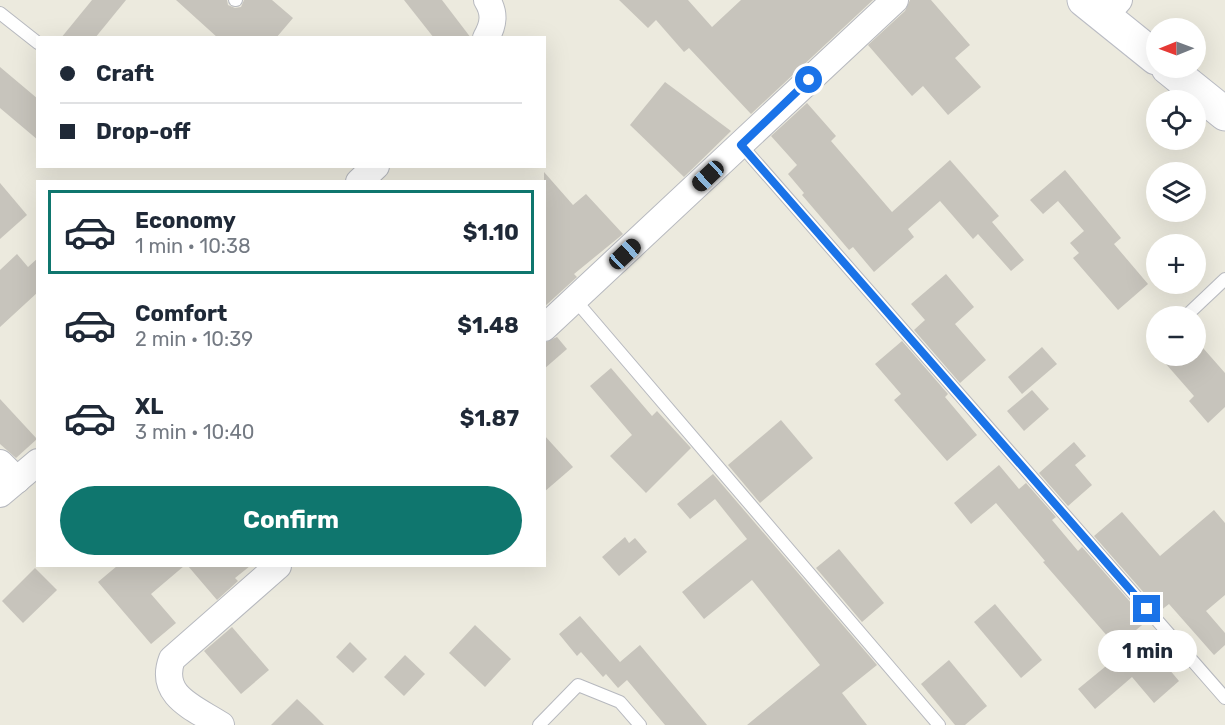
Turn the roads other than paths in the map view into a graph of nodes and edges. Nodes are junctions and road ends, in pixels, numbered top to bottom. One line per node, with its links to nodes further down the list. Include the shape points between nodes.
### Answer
1 (487, 0): 5 (street, via 493,10 493,22)
2 (895, 0): 10 (street)
3 (1103, 5): 7 (street)
4 (0, 13): 6 (lane)
5 (487, 36)
6 (36, 41)
7 (1146, 48)
8 (1180, 78): 9 (street)
9 (1225, 114)
10 (741, 145): 14 (street); 20 (lane)
11 (374, 168): 12 (street)
12 (361, 180)
13 (1225, 279): 15 (lane)
14 (576, 301): 16 (street); 24 (lane)
15 (1196, 306)
16 (546, 326)
17 (36, 463): 18 (street)
18 (6, 479)
19 (277, 567): 21 (street, via 172,659 169,684 175,694)
20 (1225, 698)
21 (221, 725)
22 (539, 725): 23 (lane, via 578,685 620,702)
23 (640, 725)
24 (939, 725)

